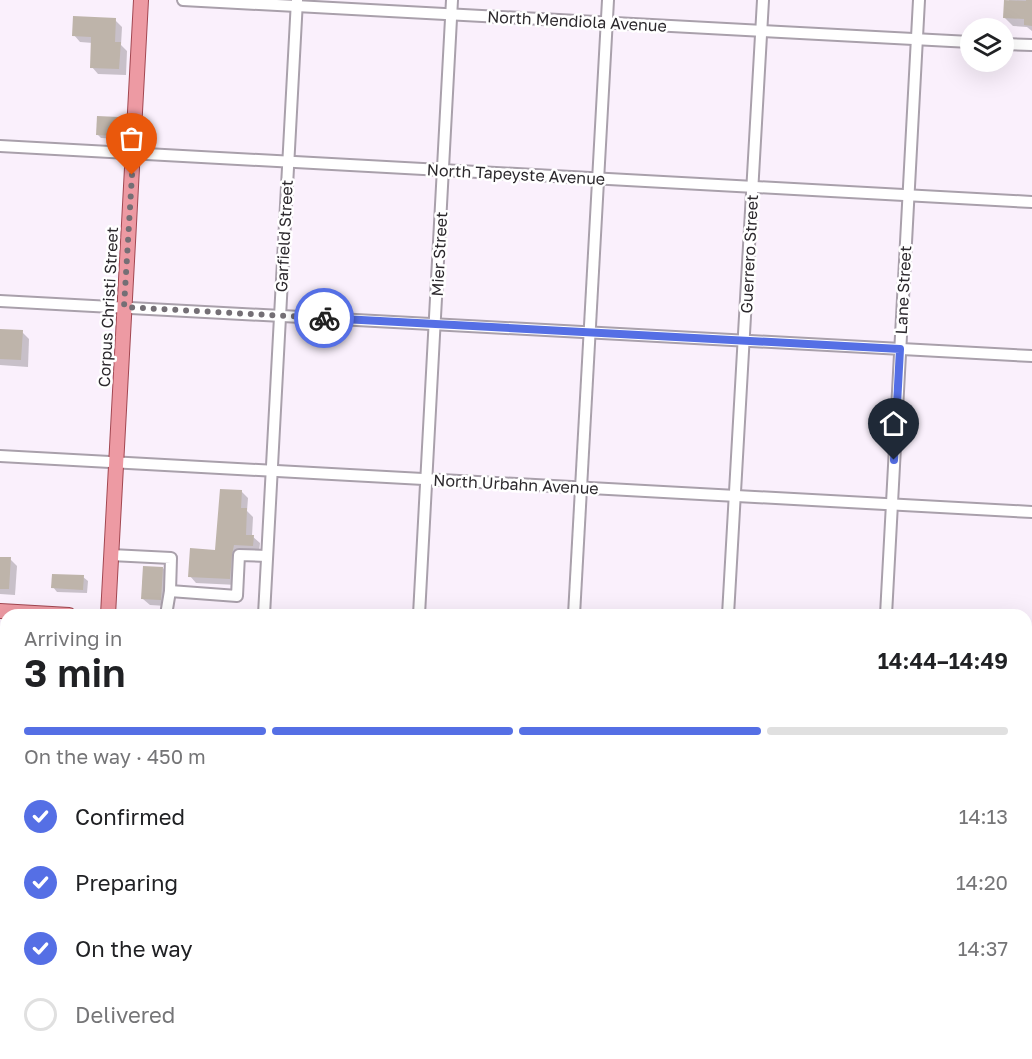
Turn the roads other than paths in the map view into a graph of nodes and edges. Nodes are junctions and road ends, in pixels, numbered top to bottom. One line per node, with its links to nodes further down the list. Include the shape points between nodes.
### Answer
1 (141, 0): 16 (main road, Corpus Christi Street)
2 (183, 0): 7 (street, North Mendiola Avenue)
3 (452, 0): 8 (street, Mier Street)
4 (608, 0): 9 (street)
5 (763, 0): 10 (street, Guerrero Street)
6 (919, 0): 11 (street, Lane Street)
7 (297, 3): 8 (street, North Mendiola Avenue); 17 (street, Garfield Street)
8 (452, 14): 9 (street, North Mendiola Avenue); 18 (street, Mier Street)
9 (606, 23): 10 (street, North Mendiola Avenue); 19 (street)
10 (761, 31): 11 (street, North Mendiola Avenue); 20 (street, Guerrero Street)
11 (917, 39): 12 (street, North Mendiola Avenue); 21 (street, Lane Street)
12 (960, 41)
13 (1014, 44): 14 (street)
14 (1032, 45)
15 (0, 146): 16 (street, North Tapeyste Avenue)
16 (133, 153): 17 (street, North Tapeyste Avenue); 24 (main road, Corpus Christi Street)
17 (288, 161): 18 (street, North Tapeyste Avenue); 25 (street, Garfield Street)
18 (443, 170): 19 (street, North Tapeyste Avenue); 26 (street, Mier Street)
19 (598, 178): 20 (street, North Tapeyste Avenue); 27 (street)
20 (752, 187): 21 (street, North Tapeyste Avenue); 28 (street, Guerrero Street)
21 (908, 195): 22 (street, North Tapeyste Avenue); 29 (street, Lane Street)
22 (1032, 202)
23 (0, 301): 24 (street)
24 (124, 307): 25 (street); 32 (main road, Corpus Christi Street)
25 (280, 316): 26 (street); 33 (street, Garfield Street)
26 (435, 324): 27 (street); 34 (street, Mier Street)
27 (589, 332): 28 (street); 35 (street)
28 (744, 340): 29 (street); 36 (street, Guerrero Street)
29 (900, 349): 30 (street); 37 (street, Lane Street)
30 (1032, 356)
31 (0, 456): 32 (street, North Urbahn Avenue)
32 (116, 462): 33 (street, North Urbahn Avenue); 39 (main road, Corpus Christi Street)
33 (271, 471): 34 (street, North Urbahn Avenue); 40 (street, Garfield Street)
34 (427, 479): 35 (street, North Urbahn Avenue); 45 (street, Mier Street)
35 (581, 488): 36 (street, North Urbahn Avenue); 46 (street)
36 (735, 496): 37 (street, North Urbahn Avenue); 47 (street, Guerrero Street)
37 (892, 505): 38 (street, North Urbahn Avenue); 48 (street, Lane Street)
38 (1032, 512)
39 (111, 555): 41 (street, via 171,558); 42 (main road, Corpus Christi Street)
40 (267, 556): 41 (street, via 239,555 237,596); 44 (street, Garfield Street)
41 (170, 591): 43 (street)
42 (108, 609)
43 (167, 609)
44 (264, 609)
45 (419, 609)
46 (574, 609)
47 (728, 609)
48 (886, 609)

